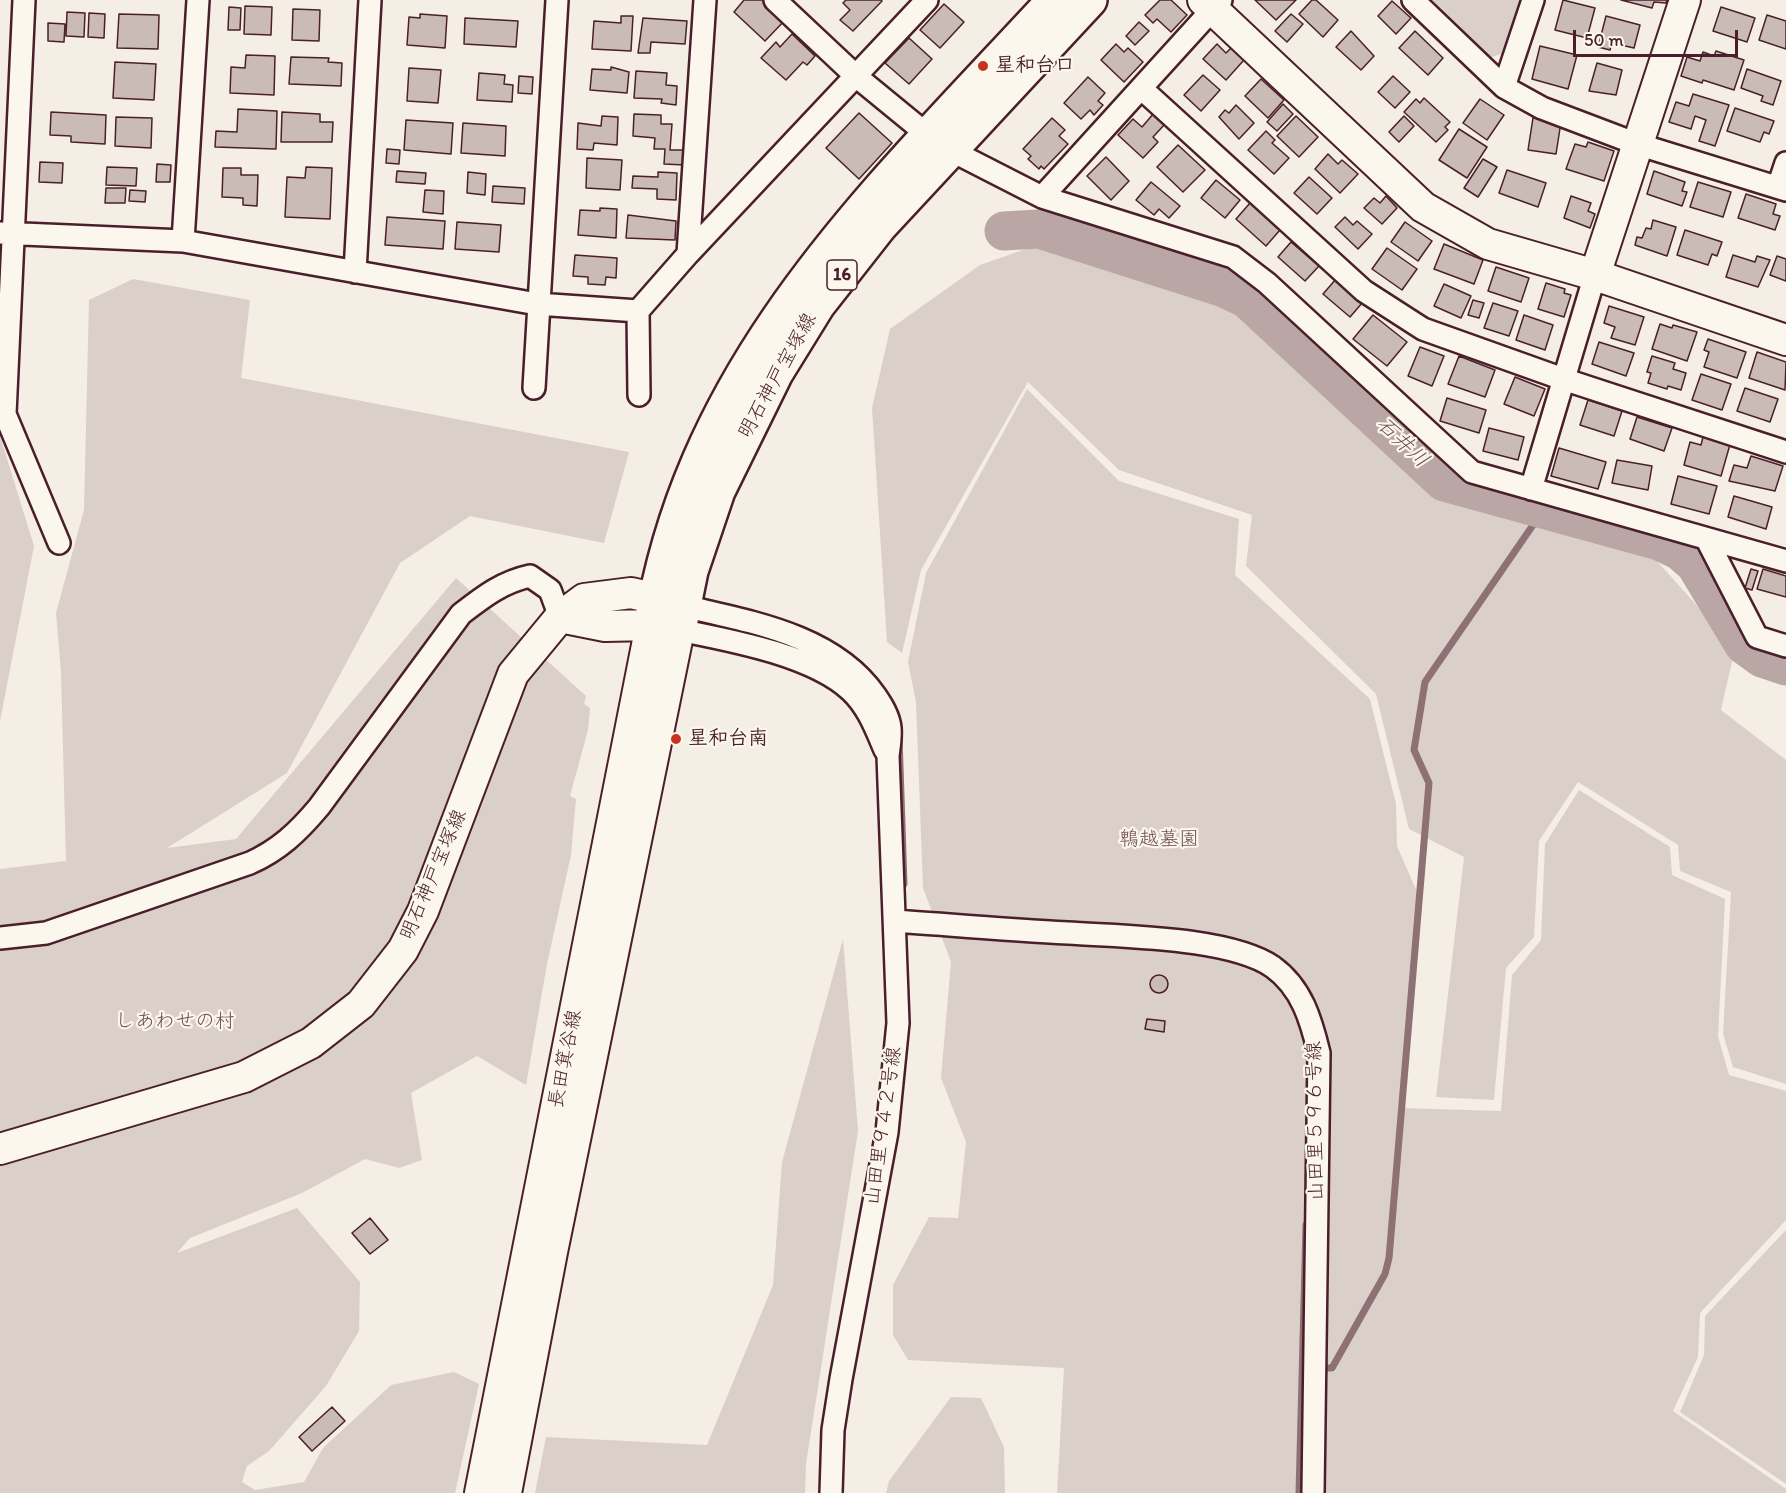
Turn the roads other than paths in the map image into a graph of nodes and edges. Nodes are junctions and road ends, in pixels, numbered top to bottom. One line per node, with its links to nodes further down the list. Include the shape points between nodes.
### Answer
1 (24, 0): 22 (street)
2 (198, 0): 23 (street)
3 (370, 0): 25 (street)
4 (557, 0): 27 (street)
5 (705, 0): 24 (street)
6 (775, 0): 14 (street)
7 (927, 0): 14 (street)
8 (1054, 0): 17 (main road, 明石神戸宝塚線 / 16)
9 (1090, 0): 17 (main road, 明石神戸宝塚線 / 16)
10 (1413, 0): 15 (street)
11 (1533, 0): 15 (street)
12 (1684, 0): 18 (street)
13 (1212, 3): 16 (street); 26 (street, via 1423,207 1488,244)
14 (857, 77): 17 (street); 24 (street)
15 (1504, 87): 18 (street, via 1542,108)
16 (1142, 89): 21 (street); 30 (street, via 1364,291 1423,329)
17 (940, 143): 21 (street); 38 (main road, 明石神戸宝塚線 / 16, via 860,210 798,288 717,417 689,478)
18 (1636, 144): 20 (street); 26 (street)
19 (1786, 163): 20 (street)
20 (1782, 189)
21 (1042, 197): 34 (street, via 1233,257 1267,283 1472,472)
22 (6, 233): 23 (street); 36 (street, via 5,414)
23 (183, 241): 25 (street)
24 (688, 254): 28 (street)
25 (355, 272): 27 (street)
26 (1595, 275): 29 (street); 30 (street)
27 (537, 304): 28 (street); 31 (street)
28 (638, 311): 32 (street)
29 (1786, 340)
30 (1563, 379): 33 (street); 34 (street)
31 (534, 388)
32 (639, 395)
33 (1786, 452)
34 (1531, 489): 35 (street)
35 (1707, 540): 37 (street); 40 (street, via 1757,637)
36 (59, 543)
37 (1786, 561)
38 (667, 615): 39 (street, 明石神戸宝塚線, via 615,593 584,599); 41 (street, 山田里９４２号線, via 769,628 816,644 869,686 883,707 890,728); 44 (street, 長田箕谷線); 45 (street, 長田箕谷線)
39 (560, 617): 42 (street, via 550,590 530,576 511,580 461,615 319,807 299,831 273,852 46,933); 43 (street, 明石神戸宝塚線, via 513,674 423,911 403,950 361,1004 311,1043 243,1077)
40 (1786, 646)
41 (895, 921): 46 (street, 山田里９４２号線, via 898,1023 888,1121 833,1430); 47 (street, 山田里５９６号線, via 1151,939 1237,950 1273,967 1293,986 1311,1017 1319,1053)
42 (0, 938)
43 (0, 1149)
44 (480, 1493)
45 (506, 1493)
46 (831, 1493)
47 (1313, 1493)

